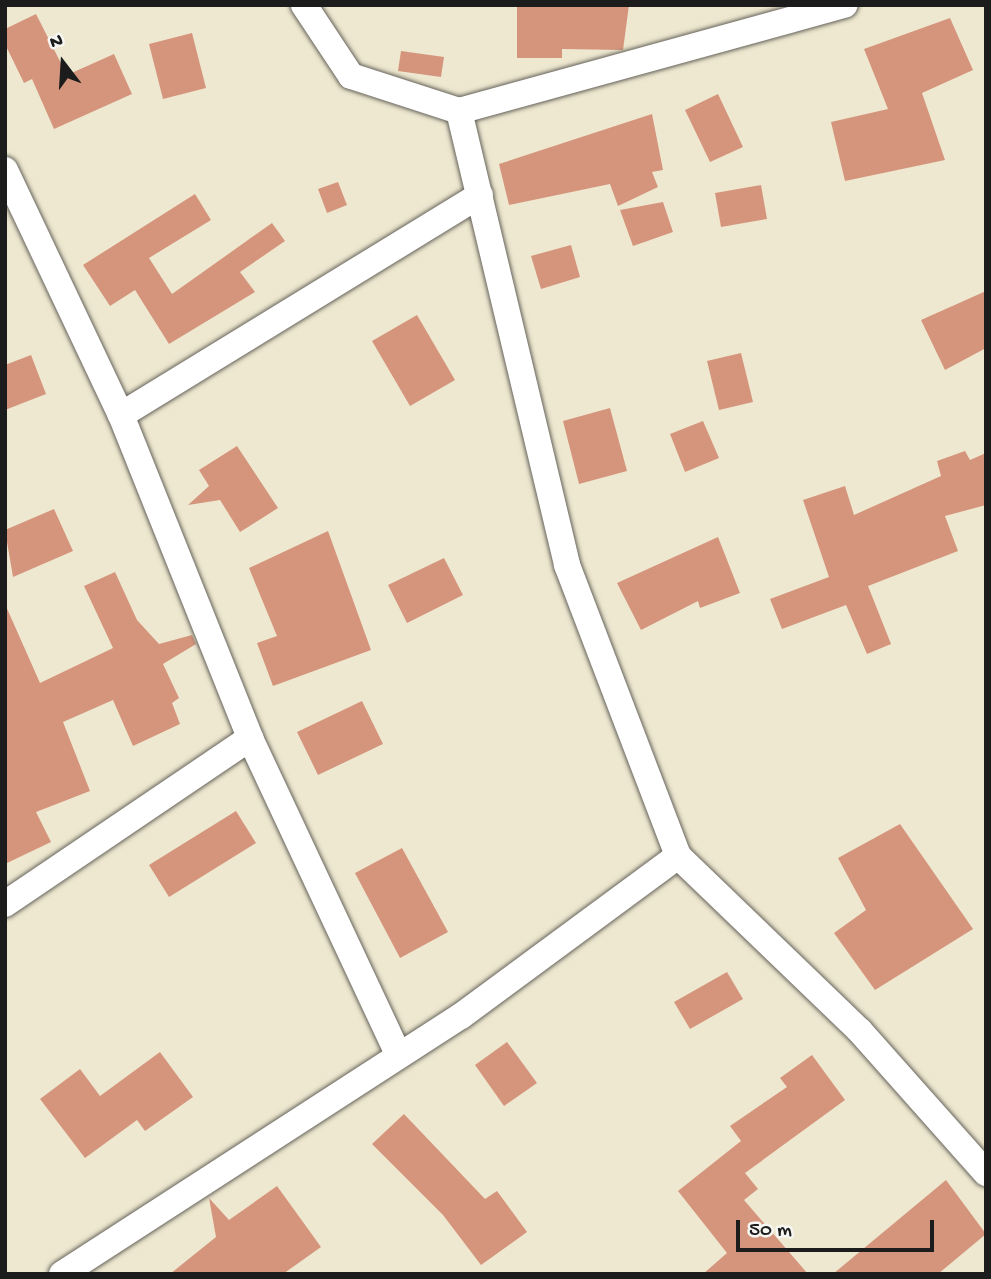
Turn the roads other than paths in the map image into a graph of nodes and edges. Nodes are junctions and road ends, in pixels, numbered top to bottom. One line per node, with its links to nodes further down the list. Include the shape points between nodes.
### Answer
1 (304, 5): 3 (street, via 351,76)
2 (845, 5): 3 (street)
3 (460, 111): 5 (street)
4 (5, 170): 6 (street)
5 (480, 195): 6 (street); 8 (street, via 567,565)
6 (121, 415): 7 (street)
7 (250, 738): 9 (street); 10 (street)
8 (678, 856): 10 (street, via 461,1016); 11 (street, via 860,1031)
9 (5, 904)
10 (397, 1052): 12 (street)
11 (986, 1173)
12 (62, 1274)

